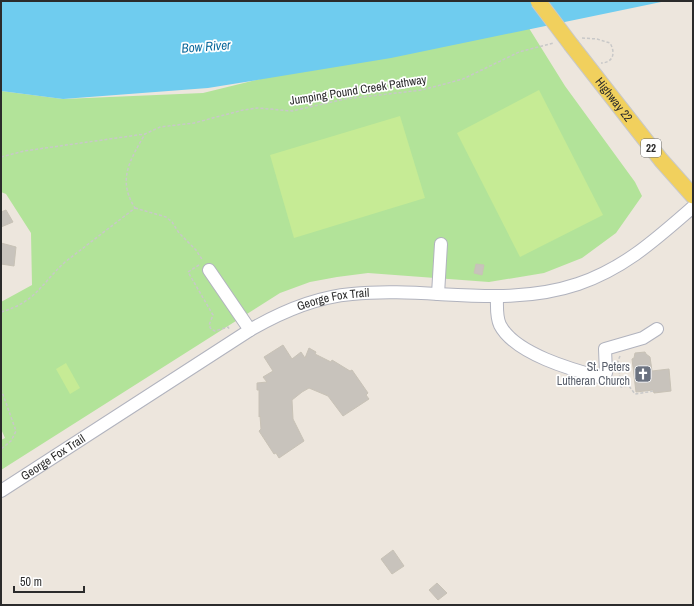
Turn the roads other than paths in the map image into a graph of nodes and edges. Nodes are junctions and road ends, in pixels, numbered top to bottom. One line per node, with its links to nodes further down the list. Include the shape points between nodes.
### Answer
1 (538, 1): 2 (main road, Highway 22 / 22, bridge, via 661,160)
2 (693, 196)
3 (693, 207): 7 (street, George Fox Trail, via 638,254 608,271 578,284 543,293)
4 (440, 244): 6 (street)
5 (207, 266): 9 (street)
6 (438, 294): 7 (street, George Fox Trail); 9 (street, George Fox Trail, via 359,294 320,300 287,311)
7 (497, 297): 8 (street, via 499,324 513,340 538,356 603,378 606,373 604,349 643,338)
8 (657, 329)
9 (250, 330): 10 (street, George Fox Trail)
10 (1, 490)

